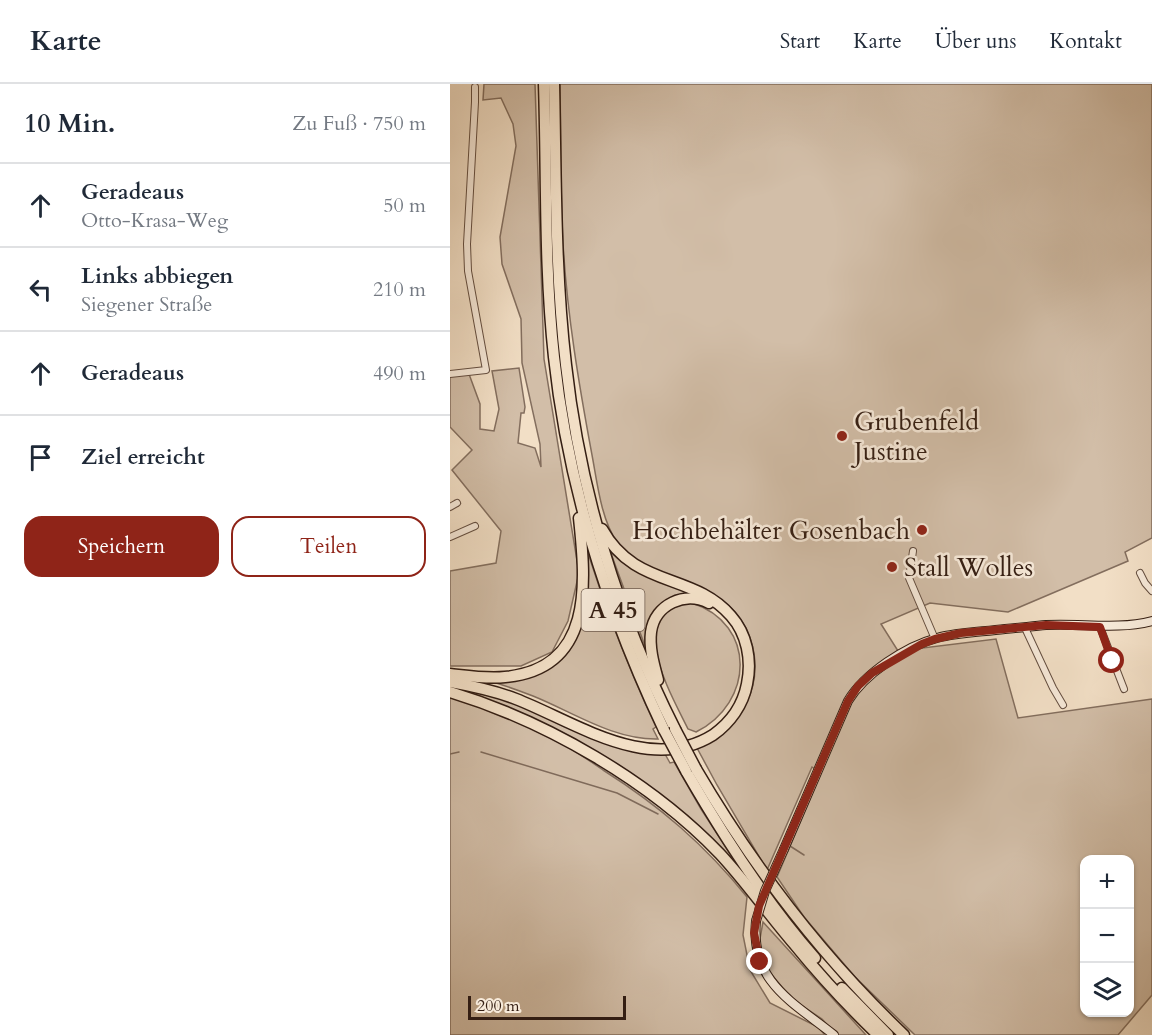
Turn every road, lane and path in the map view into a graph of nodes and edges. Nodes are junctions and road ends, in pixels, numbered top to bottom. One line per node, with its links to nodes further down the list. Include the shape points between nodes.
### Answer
1 (544, 84): 5 (highway, A 45, via 551,327)
2 (554, 84): 8 (highway, A 45, via 563,336 574,422)
3 (475, 87): 4 (street, via 467,253 486,369)
4 (450, 374)
5 (576, 484): 18 (highway, via 584,590 579,620 567,645 549,663 526,674 496,678); 24 (highway, A 45, via 628,651)
6 (457, 503): 7 (street)
7 (450, 507)
8 (592, 507): 19 (highway, via 605,533 624,557 643,570 714,600 739,627 746,643 749,670 744,696 730,719 716,733 695,743 647,748 604,738 514,698); 23 (highway, A 45, via 621,603)
9 (475, 526): 10 (street)
10 (450, 537)
11 (913, 551): 17 (street, via 909,578)
12 (1140, 573): 13 (street)
13 (1152, 591)
14 (1152, 621): 16 (main road)
15 (1025, 627): 16 (main road); 17 (main road); 22 (street)
16 (1100, 627): 20 (street)
17 (935, 639): 26 (main road, bridge, via 876,670 852,694 759,906 754,933 757,953 768,978 786,998)
18 (450, 675): 23 (highway, via 515,693 622,738 659,744 681,741 708,731 731,710 744,674 742,650 733,627 717,610 698,599 682,598 669,604 652,627 652,658)
19 (450, 682)
20 (1124, 689)
21 (450, 692): 27 (highway, via 515,716 573,745 679,817 722,856 795,946)
22 (1064, 705)
23 (669, 717): 24 (highway, A 45)
24 (670, 729): 25 (highway, A 45, bridge)
25 (691, 770): 28 (highway, A 45, via 731,847 783,918 837,983); 29 (highway, A 45, via 789,909 846,977)
26 (834, 1035)
27 (878, 1035)
28 (888, 1035)
29 (904, 1035)

